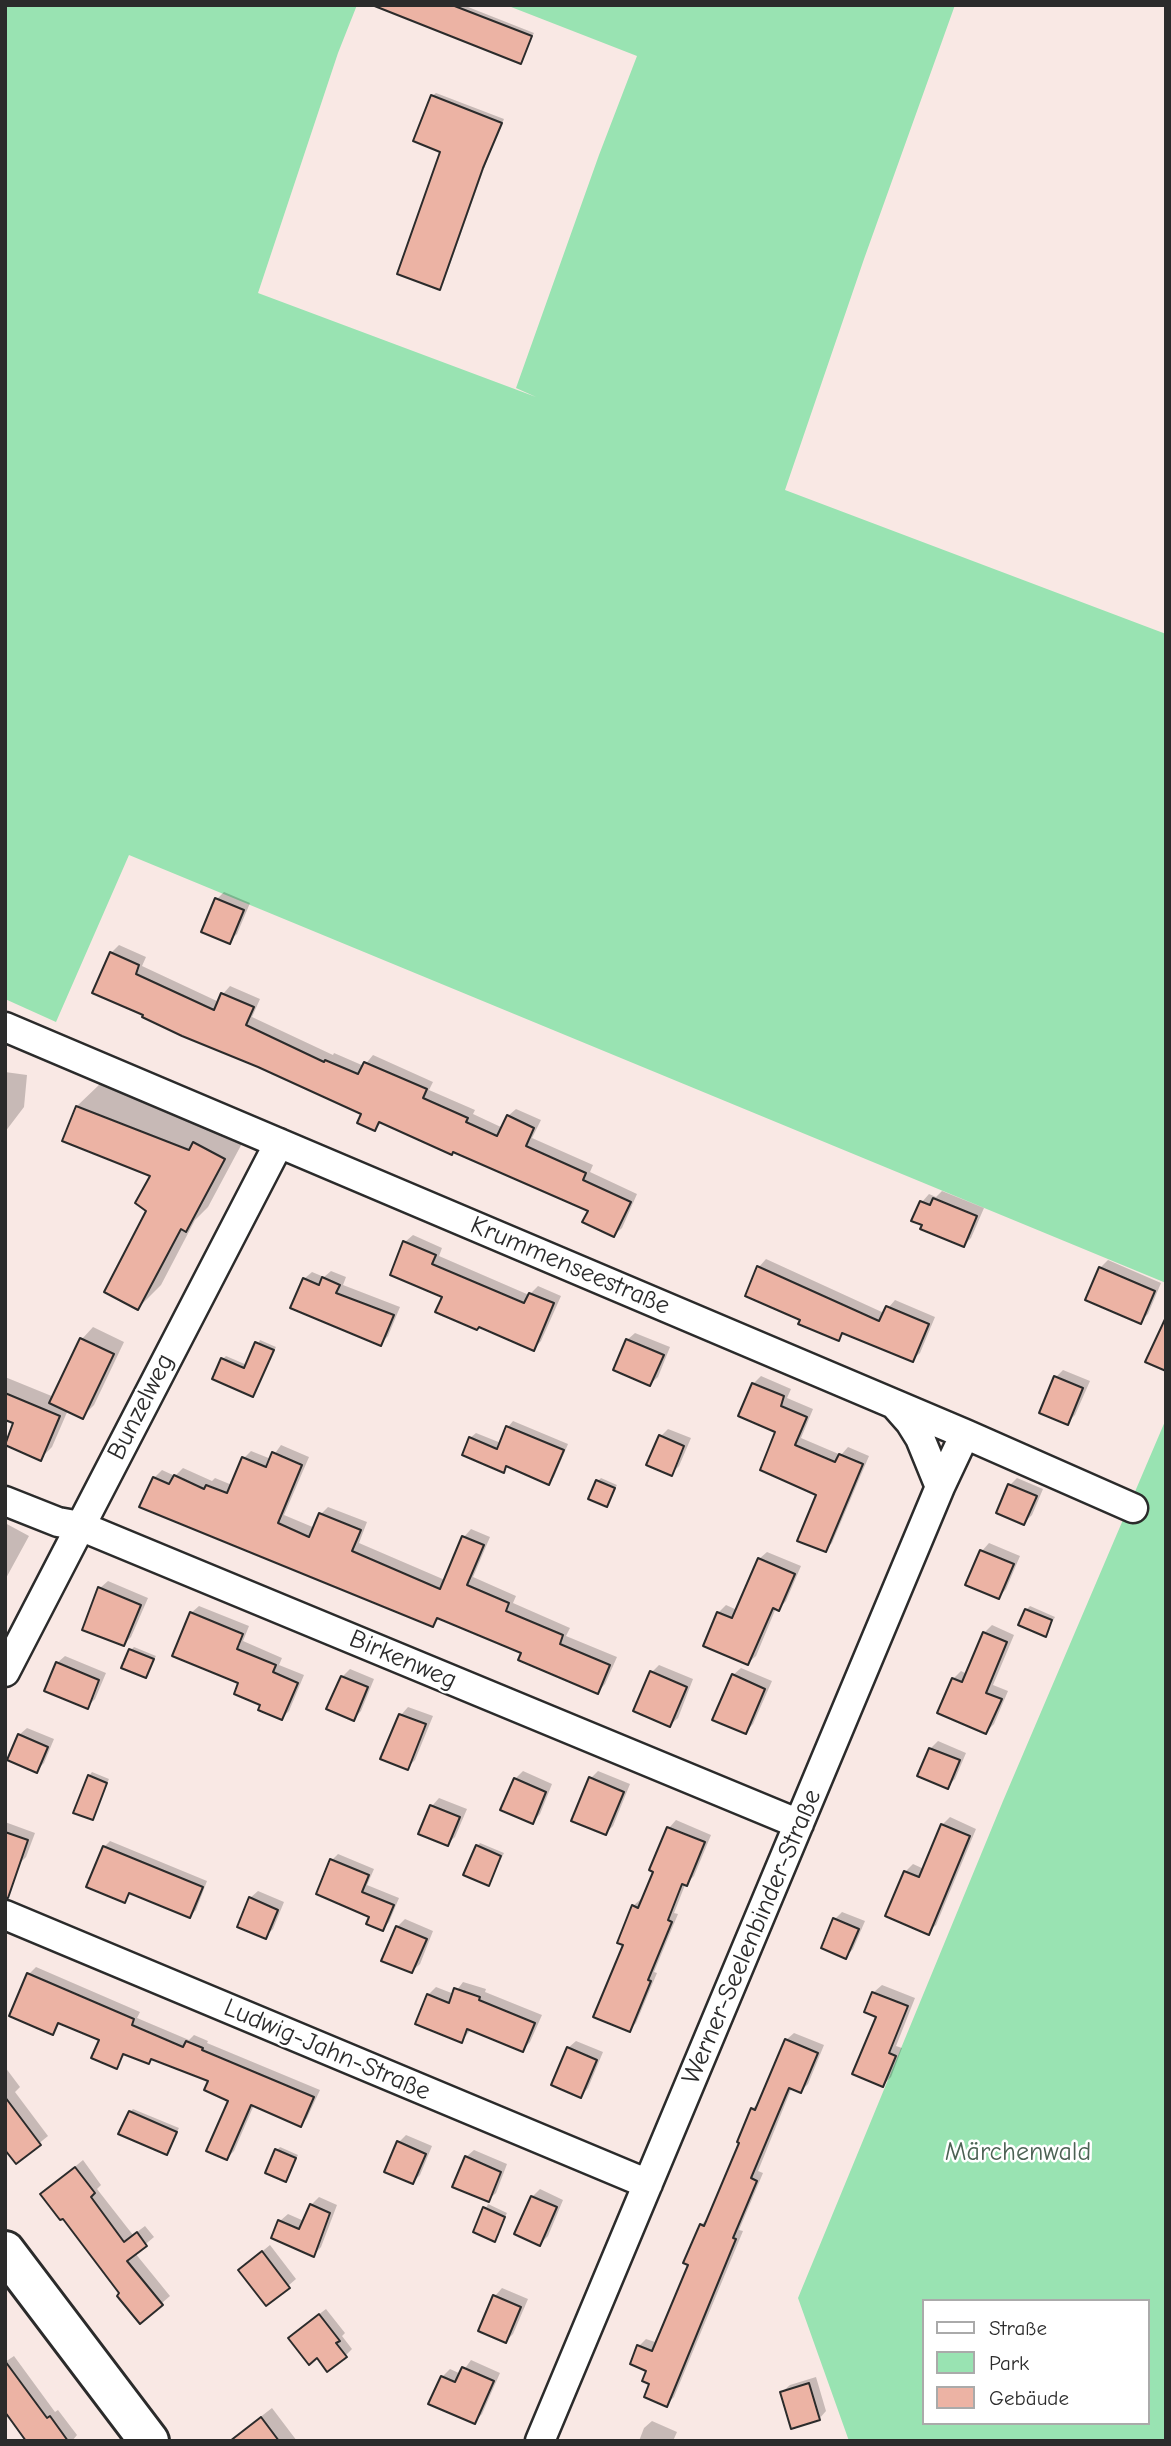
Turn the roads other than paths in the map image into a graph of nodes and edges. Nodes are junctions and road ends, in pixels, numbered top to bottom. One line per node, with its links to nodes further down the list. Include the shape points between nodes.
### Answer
1 (5, 1027): 2 (street, Krummenseestraße)
2 (279, 1143): 3 (street, Krummenseestraße); 8 (street, Bunzelweg)
3 (893, 1403): 4 (street, Krummenseestraße); 5 (street, via 920,1438)
4 (965, 1434): 5 (street, Werner-Seelenbinder-Straße); 7 (street, Krummenseestraße)
5 (940, 1487): 10 (street, Werner-Seelenbinder-Straße)
6 (5, 1501): 8 (street, Birkenweg)
7 (1133, 1508)
8 (80, 1526): 9 (street, Bunzelweg); 10 (street, Birkenweg)
9 (5, 1672)
10 (799, 1824): 12 (street, Werner-Seelenbinder-Straße)
11 (5, 1915): 12 (street, Ludwig-Jahn-Straße)
12 (648, 2184): 15 (street, Werner-Seelenbinder-Straße)
13 (5, 2251): 14 (main road)
14 (149, 2441)
15 (540, 2441)

